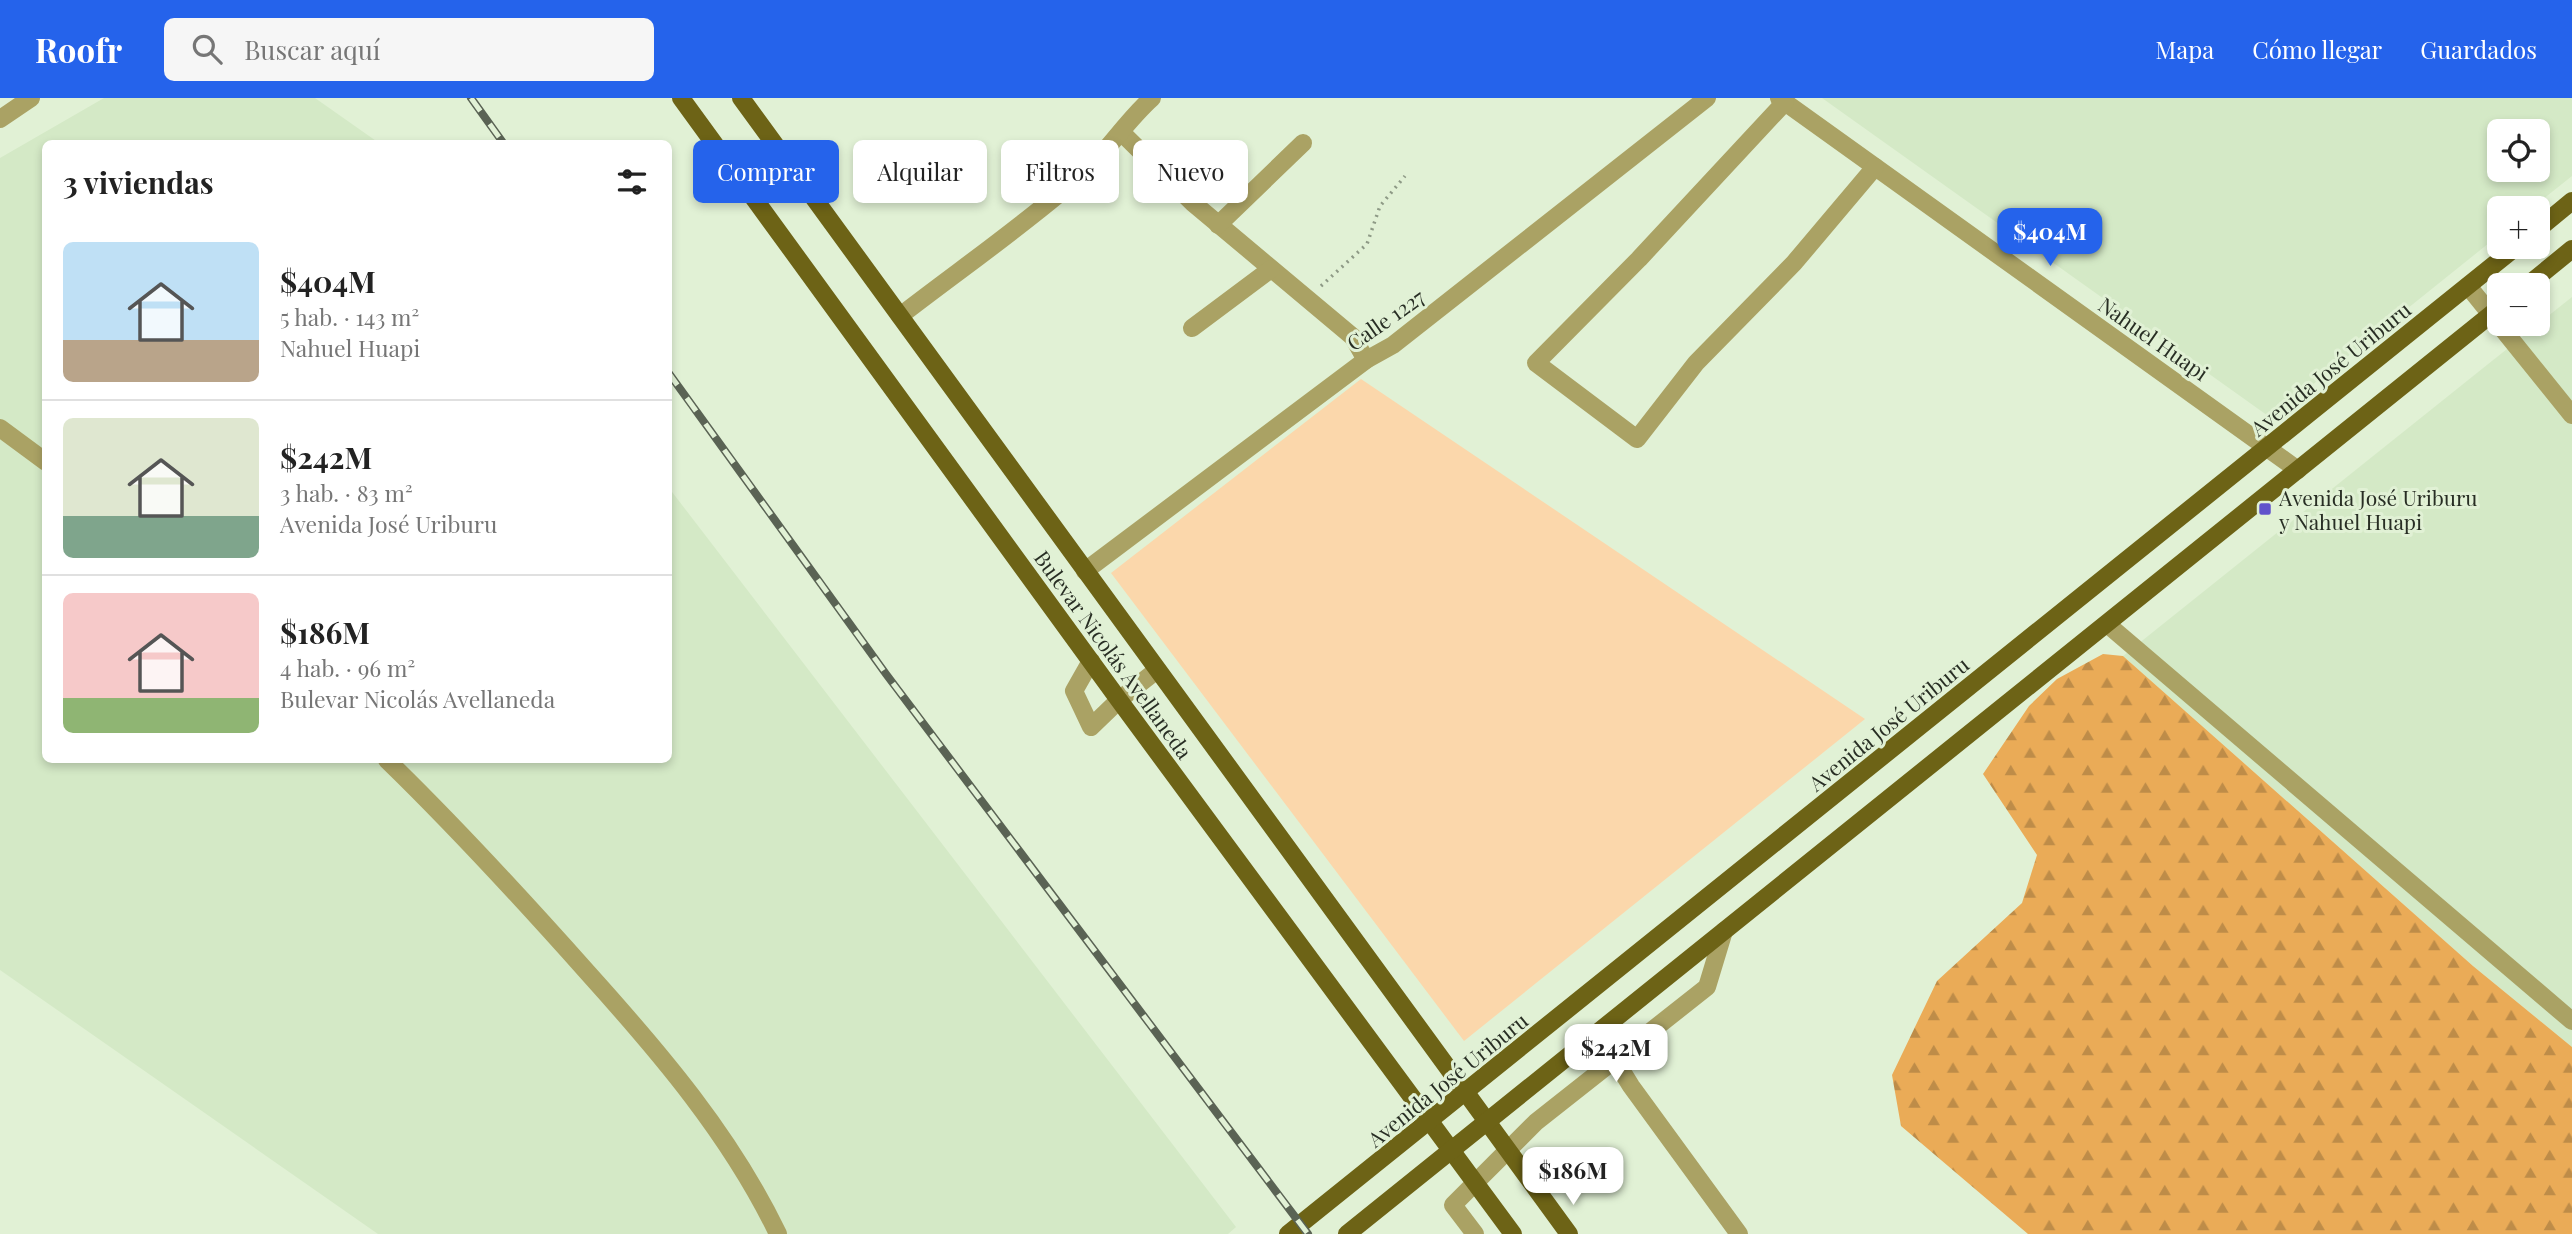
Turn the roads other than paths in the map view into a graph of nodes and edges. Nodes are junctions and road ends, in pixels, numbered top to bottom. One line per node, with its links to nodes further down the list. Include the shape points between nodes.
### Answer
1 (31, 98): 7 (street)
2 (681, 98): 32 (main road, Bulevar Nicolás Avellaneda)
3 (741, 98): 20 (main road, Bulevar Nicolás Avellaneda)
4 (1152, 98): 8 (street)
5 (1707, 98): 24 (street, Calle 1227, via 1392,345)
6 (1782, 100): 10 (street, Nahuel Huapi); 10 (street, via 1639,259 1536,363 1637,439 1696,363 1794,263)
7 (0, 119)
8 (1121, 132): 13 (street); 20 (street, via 1080,176)
9 (1303, 143): 13 (street)
10 (1875, 167): 27 (street, Nahuel Huapi)
11 (2572, 201): 12 (main road)
12 (2550, 219)
13 (1218, 225): 16 (street)
14 (2572, 250): 17 (main road)
15 (2501, 259): 18 (main road, Avenida José Uriburu)
16 (1270, 269): 22 (street); 24 (street, via 1353,337)
17 (2543, 273)
18 (2468, 286): 19 (street); 27 (main road, Avenida José Uriburu)
19 (2487, 304)
20 (900, 316): 30 (main road, Bulevar Nicolás Avellaneda)
21 (2487, 317): 29 (main road)
22 (1192, 328)
23 (2514, 336): 25 (street)
24 (1366, 360): 30 (street, Calle 1227)
25 (2572, 415)
26 (0, 428): 28 (street)
27 (2268, 447): 29 (street, Nahuel Huapi); 39 (main road, Avenida José Uriburu)
28 (42, 459)
29 (2298, 470): 31 (main road)
30 (1085, 571): 33 (main road, Bulevar Nicolás Avellaneda)
31 (2107, 624): 36 (main road); 37 (street)
32 (1091, 661): 34 (main road, Bulevar Nicolás Avellaneda); 34 (street, via 1074,691 1091,727)
33 (1157, 670): 34 (street); 39 (main road, Bulevar Nicolás Avellaneda)
34 (1119, 700): 40 (main road, Bulevar Nicolás Avellaneda)
35 (390, 763): 45 (street, via 518,894 624,1013 713,1123 758,1192)
36 (1724, 931): 38 (street, via 1707,987); 41 (main road)
37 (2572, 1021)
38 (1615, 1060): 47 (street, via 1536,1122 1453,1205); 49 (street)
39 (1465, 1094): 40 (main road, Avenida José Uriburu); 41 (main road, Bulevar Nicolás Avellaneda)
40 (1430, 1122): 42 (main road, Bulevar Nicolás Avellaneda); 46 (main road, Avenida José Uriburu)
41 (1490, 1127): 42 (main road); 48 (main road, Bulevar Nicolás Avellaneda)
42 (1454, 1155): 43 (main road, Bulevar Nicolás Avellaneda); 44 (main road)
43 (1511, 1231)
44 (1350, 1232)
45 (778, 1234)
46 (1288, 1234)
47 (1475, 1234)
48 (1569, 1234)
49 (1739, 1234)

